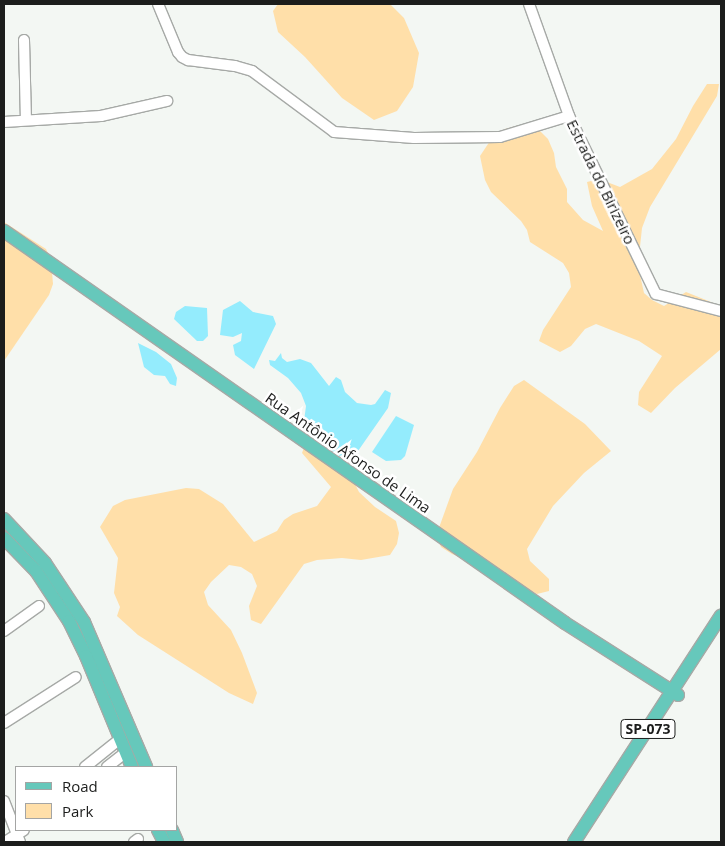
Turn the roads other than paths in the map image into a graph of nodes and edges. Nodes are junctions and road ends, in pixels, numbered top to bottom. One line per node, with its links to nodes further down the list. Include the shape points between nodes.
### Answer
1 (158, 4): 5 (street, via 182,57 252,71 334,132 414,138 500,137)
2 (529, 4): 5 (street, Estrada do Birizeiro)
3 (24, 40): 6 (street)
4 (167, 102): 6 (street, via 100,116)
5 (568, 116): 9 (street, Estrada do Birizeiro, via 656,294)
6 (26, 120): 7 (street)
7 (4, 122)
8 (4, 231): 17 (main road, Rua Antônio Afonso de Lima, via 557,617)
9 (721, 311)
10 (4, 519): 26 (main road, via 46,563 84,622)
11 (4, 538): 21 (main road, via 36,571 69,621)
12 (39, 606): 14 (street)
13 (721, 616): 15 (main road)
14 (4, 631)
15 (685, 672): 17 (main road, via 671,680); 18 (main road, via 685,682)
16 (76, 677): 20 (street)
17 (656, 681): 18 (main road, Rua Antônio Afonso de Lima); 19 (main road)
18 (675, 693): 19 (main road, via 667,707)
19 (661, 708): 29 (main road, SP-073)
20 (4, 723)
21 (120, 739): 22 (main road); 23 (street)
22 (126, 752): 24 (street); 25 (main road)
23 (87, 766)
24 (108, 766)
25 (132, 766)
26 (146, 766)
27 (4, 800): 28 (street)
28 (15, 835)
29 (574, 842)

